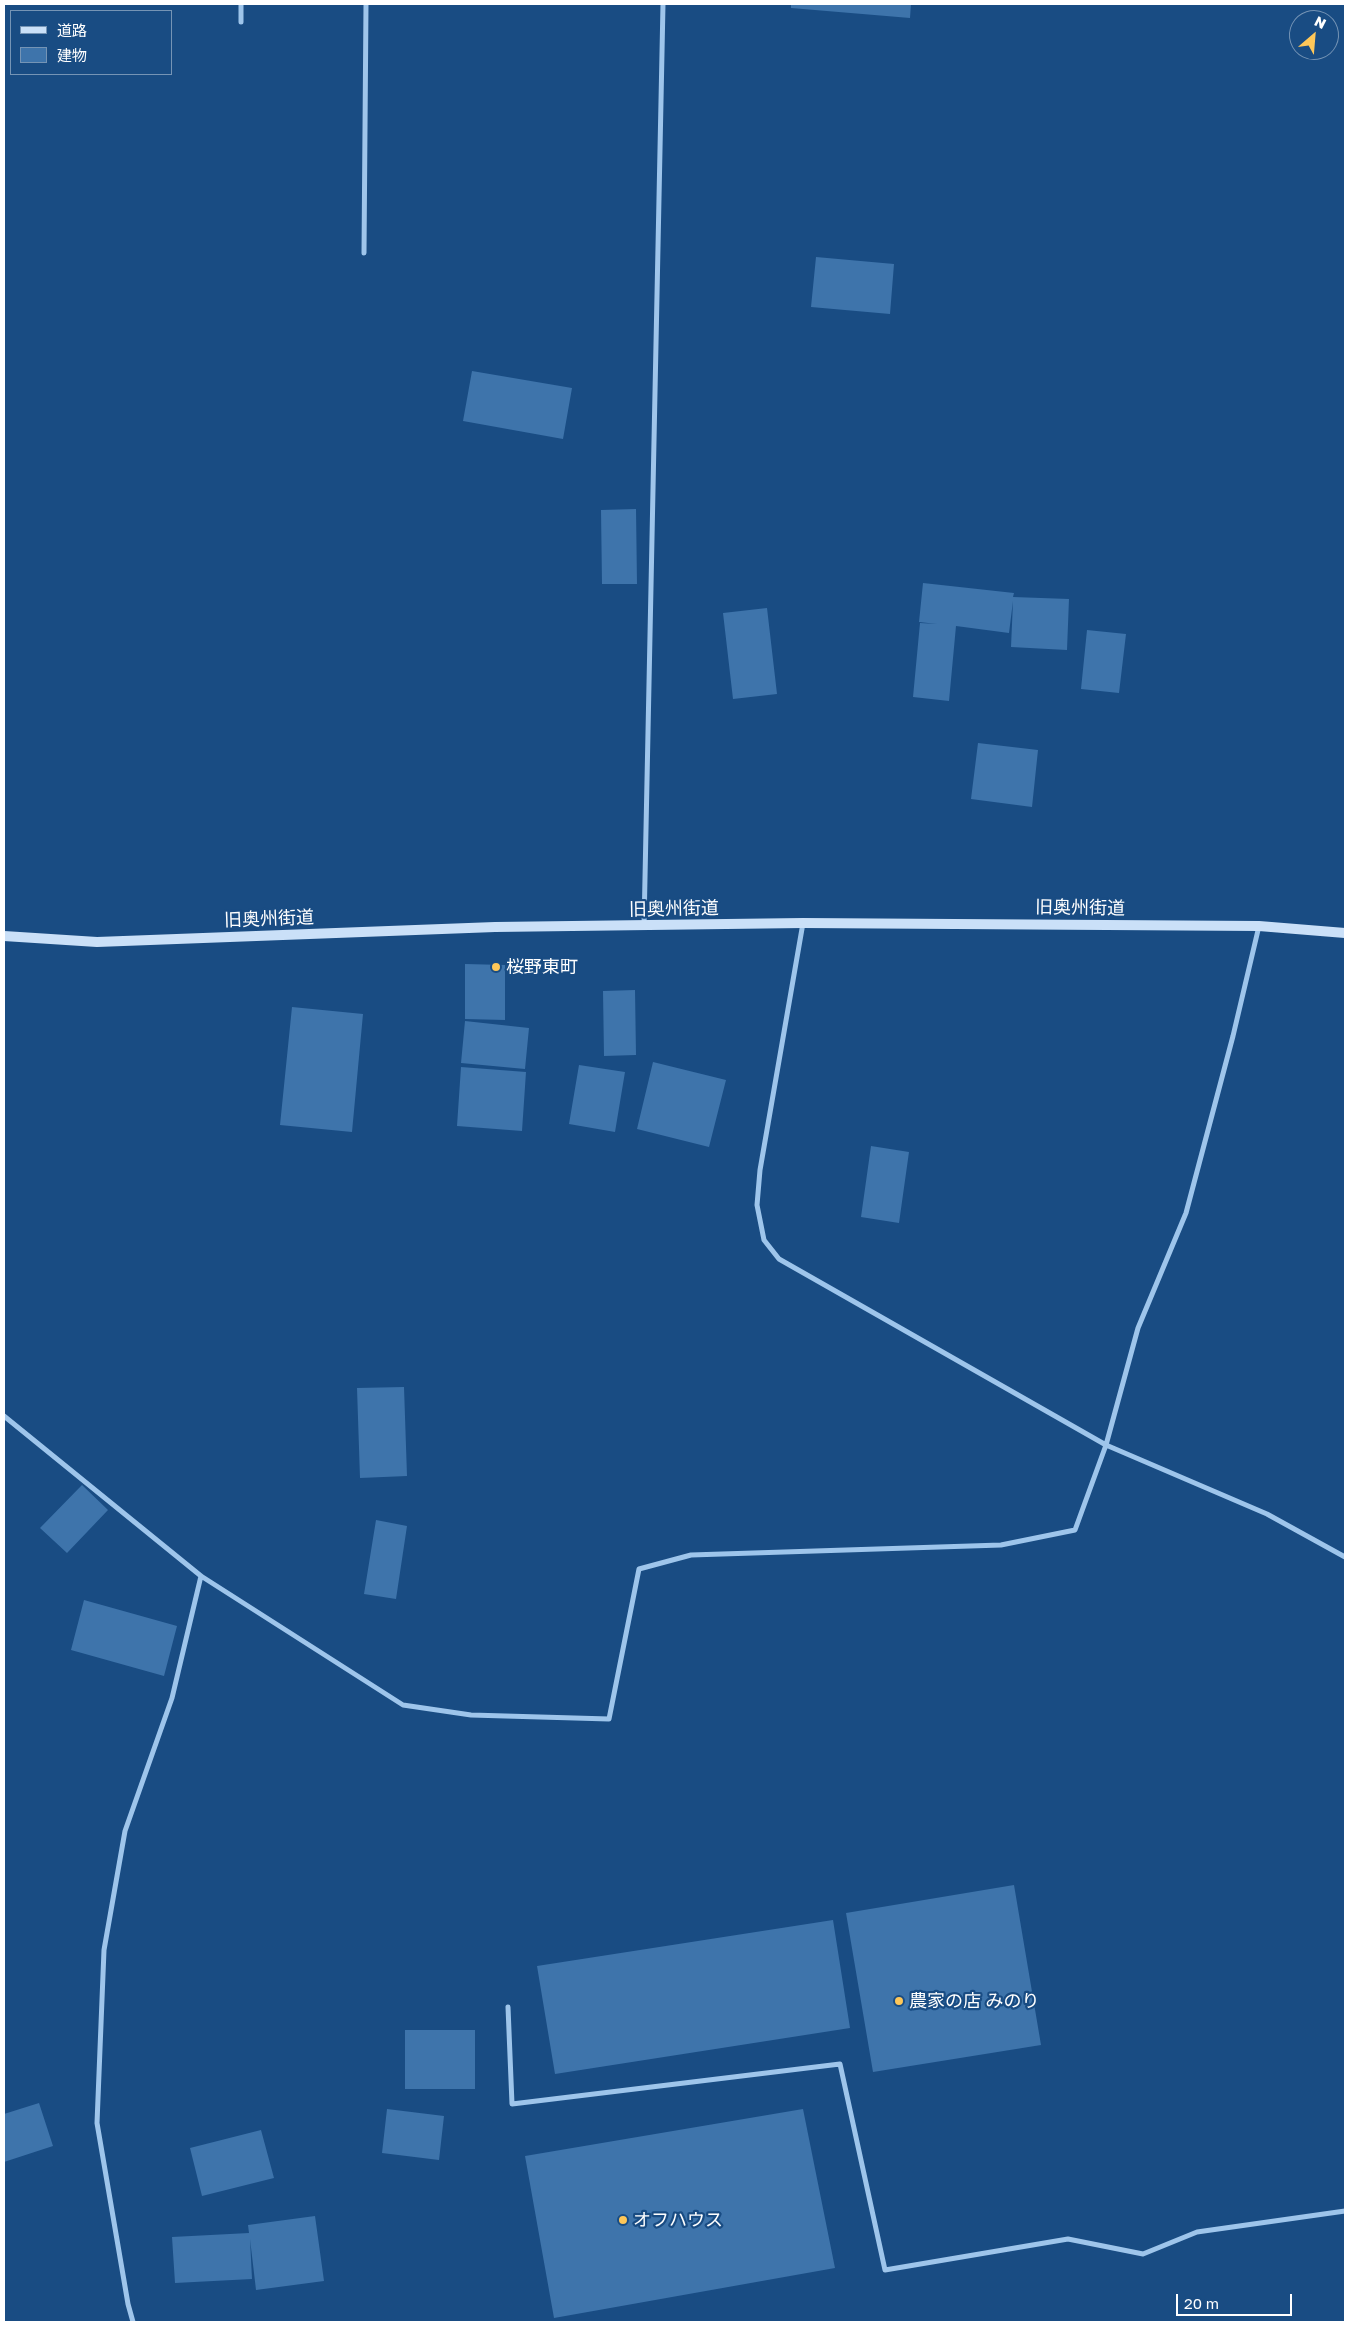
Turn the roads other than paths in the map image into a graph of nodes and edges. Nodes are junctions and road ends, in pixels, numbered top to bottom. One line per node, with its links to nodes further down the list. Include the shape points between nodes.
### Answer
1 (241, 4): 4 (street)
2 (366, 4): 5 (street)
3 (663, 4): 7 (street)
4 (241, 22)
5 (364, 253)
6 (803, 923): 7 (street, 旧奥州街道); 8 (street, 旧奥州街道); 12 (street, via 760,1170 757,1205 764,1240 779,1260)
7 (644, 926): 10 (street, 旧奥州街道, via 485,928 97,942)
8 (1259, 926): 9 (street, 旧奥州街道); 12 (street, via 1186,1213 1138,1328)
9 (1345, 933)
10 (4, 936)
11 (4, 1416): 14 (street)
12 (1106, 1445): 13 (street, via 1267,1514); 14 (street, via 1075,1530 1001,1545 691,1554 639,1568 609,1719 471,1715 403,1705)
13 (1345, 1557)
14 (200, 1576): 17 (street, via 172,1698 125,1831 104,1950 97,2123)
15 (508, 2006): 16 (street, via 512,2104 840,2064 885,2270 1068,2239 1143,2254 1197,2232)
16 (1345, 2211)
17 (133, 2322)

